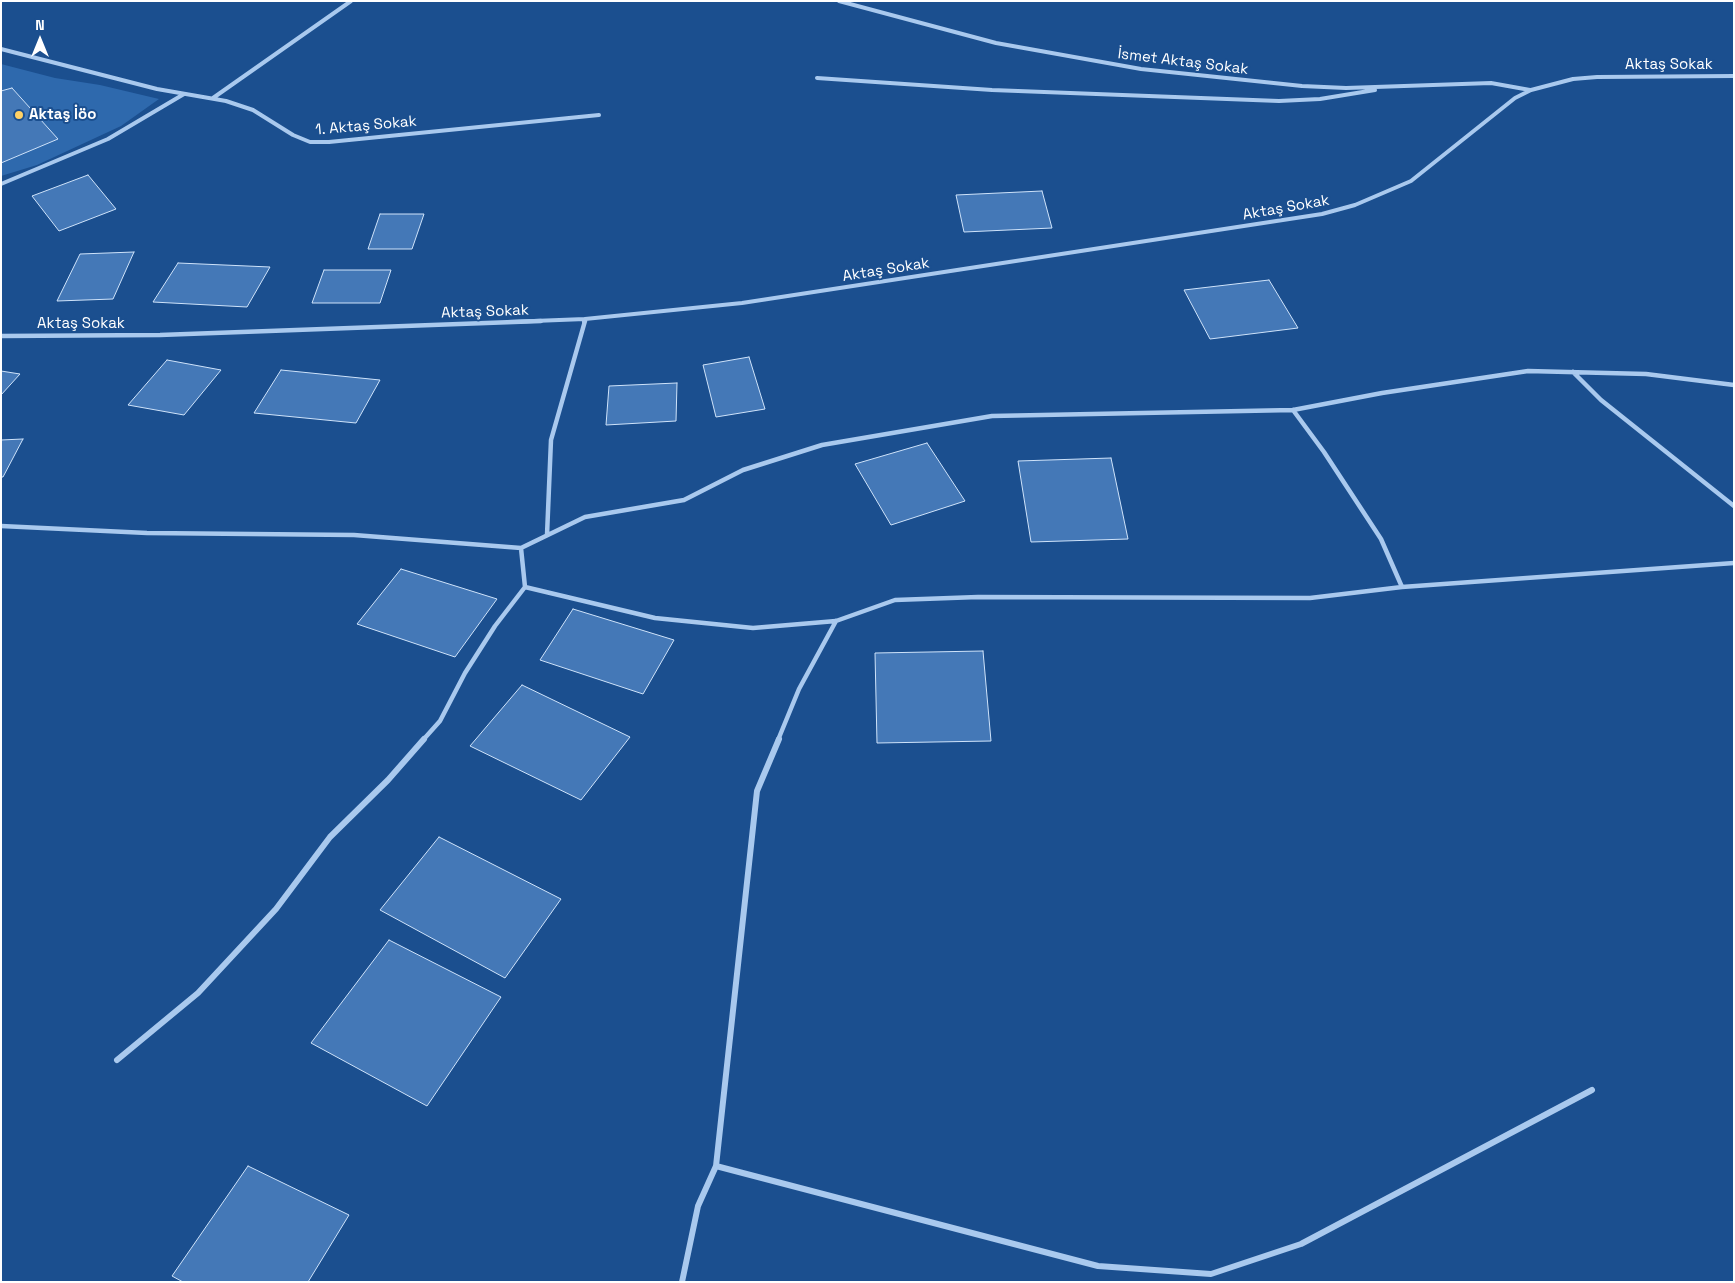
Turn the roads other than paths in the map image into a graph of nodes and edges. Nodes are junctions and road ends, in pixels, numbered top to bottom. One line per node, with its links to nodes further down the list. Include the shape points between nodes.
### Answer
1 (351, 1): 9 (street)
2 (839, 1): 6 (street, İsmet Aktaş Sokak, via 944,31 1095,62 1276,84 1346,88)
3 (1, 49): 8 (street, 1. Aktaş Sokak)
4 (1734, 76): 7 (street, Aktaş Sokak, via 1597,77)
5 (817, 78): 6 (street, via 992,90 1278,101 1320,99)
6 (1398, 86): 7 (street, İsmet Aktaş Sokak, via 1491,83)
7 (1530, 90): 12 (street, Aktaş Sokak, via 1515,98 1411,181 1386,194 1322,214 742,304)
8 (184, 94): 9 (street, 1. Aktaş Sokak); 11 (street, via 108,139)
9 (213, 98): 10 (street, 1. Aktaş Sokak, via 253,110 300,140 320,143)
10 (599, 115)
11 (1, 184)
12 (585, 319): 13 (street, Aktaş Sokak, via 160,335); 19 (street, via 551,440)
13 (1, 336)
14 (1573, 372): 15 (street, via 1646,374); 16 (street, via 1528,372 1382,393); 17 (street, via 1601,400)
15 (1734, 385)
16 (1293, 410): 19 (street, via 992,416 884,434 822,445 743,470 684,500 585,517); 23 (street, via 1381,539)
17 (1734, 506)
18 (1, 526): 20 (street, via 147,534 354,535)
19 (547, 536): 20 (street)
20 (521, 548): 22 (street)
21 (1734, 563): 23 (street)
22 (525, 587): 24 (street, via 655,618 753,628); 25 (street, via 495,626 440,721 388,780 330,838 276,909 198,993)
23 (1402, 587): 24 (street, via 1310,598 978,597 895,600)
24 (836, 621): 27 (street, via 799,689 757,791)
25 (117, 1060)
26 (1592, 1090): 27 (street, via 1301,1244 1211,1274 1098,1266)
27 (716, 1166): 28 (street, via 698,1206)
28 (682, 1282)

